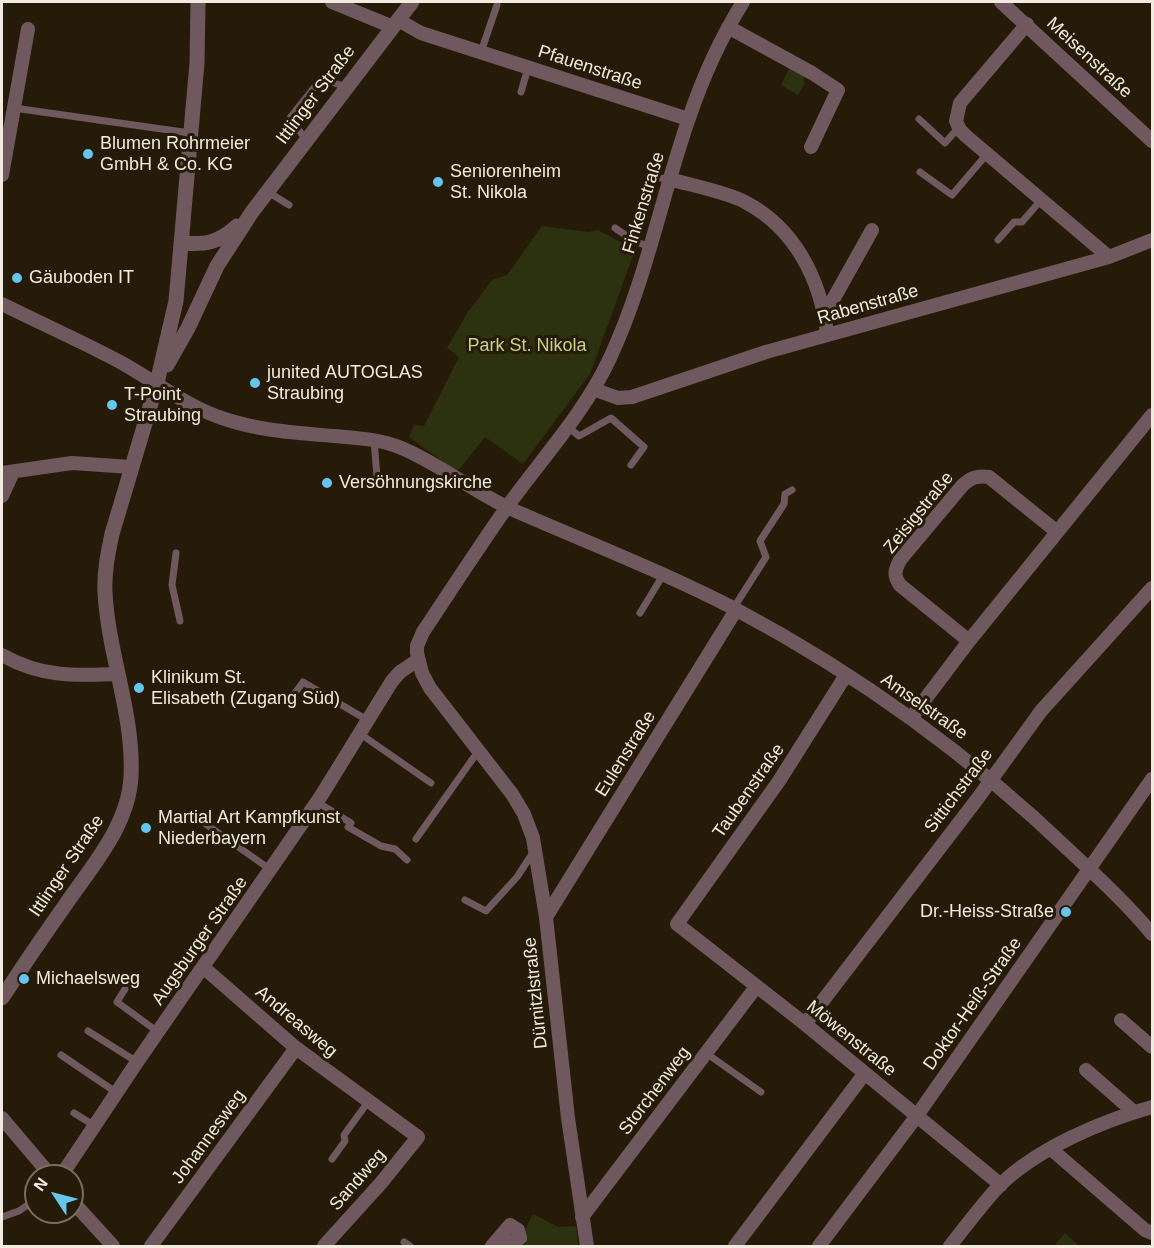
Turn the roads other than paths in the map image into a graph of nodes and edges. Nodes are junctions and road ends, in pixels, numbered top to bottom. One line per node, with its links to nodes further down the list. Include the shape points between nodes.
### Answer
1 (198, 2): 19 (street, Ittlinger Straße)
2 (332, 2): 7 (street, Pfauenstraße)
3 (412, 2): 7 (street, Ittlinger Straße)
4 (743, 2): 9 (street, Finkenstraße)
5 (1001, 2): 8 (street, Meisenstraße)
6 (497, 5): 11 (lane)
7 (395, 24): 11 (street, Pfauenstraße); 13 (street, Ittlinger Straße)
8 (1027, 24): 18 (street, via 960,103 956,121); 21 (street, Meisenstraße)
9 (728, 27): 16 (street, Finkenstraße); 22 (street, via 813,72 838,90)
10 (28, 29): 15 (street)
11 (481, 52): 12 (street, Pfauenstraße)
12 (528, 68): 14 (lane); 16 (street, Pfauenstraße)
13 (347, 87): 20 (street, Ittlinger Straße); 20 (lane, via 321,79 290,118)
14 (521, 92)
15 (14, 108): 19 (lane); 25 (street)
16 (688, 119): 27 (street, Finkenstraße)
17 (919, 120): 18 (lane, via 945,143)
18 (959, 127): 23 (street)
19 (191, 133): 36 (street, Ittlinger Straße)
20 (306, 140): 28 (street, Ittlinger Straße)
21 (1152, 141)
22 (811, 147)
23 (987, 154): 24 (lane, via 952,195); 29 (street)
24 (920, 172)
25 (2, 175)
26 (650, 177): 27 (lane)
27 (669, 179): 37 (street, Finkenstraße); 40 (street, via 744,201 776,224 806,262)
28 (268, 191): 30 (lane); 31 (street, Ittlinger Straße)
29 (1041, 200): 34 (lane, via 1022,222 1014,222); 38 (street)
30 (289, 205)
31 (252, 212): 36 (street, Ittlinger Straße, via 225,238); 42 (street, Ittlinger Straße, via 217,266)
32 (615, 228): 37 (lane)
33 (872, 230): 40 (street, Rabenstraße)
34 (998, 240)
35 (1152, 240): 38 (street, Rabenstraße)
36 (181, 243): 42 (street, Ittlinger Straße, via 176,301)
37 (650, 247): 43 (street, Finkenstraße, via 610,358)
38 (1109, 257): 41 (street, Rabenstraße)
39 (2, 304): 42 (street, Amselstraße)
40 (825, 314): 41 (street)
41 (827, 334): 43 (street, Rabenstraße, via 632,398 618,398)
42 (157, 383): 46 (street, Amselstraße, via 225,420 285,432); 48 (street, Ittlinger Straße)
43 (593, 389): 45 (street, Finkenstraße)
44 (1152, 415): 54 (street)
45 (568, 427): 47 (lane, via 579,436 611,417 644,447); 53 (street, Finkenstraße)
46 (374, 440): 50 (lane); 53 (street, Amselstraße, via 415,454)
47 (631, 465)
48 (130, 467): 49 (street, via 72,463); 64 (street, Ittlinger Straße, via 106,565 107,617)
49 (7, 472): 52 (street)
50 (377, 477)
51 (792, 490): 58 (lane, via 785,494 784,504 760,541 766,557)
52 (2, 496)
53 (507, 507): 56 (street, Amselstraße); 63 (street, via 423,632 417,646)
54 (1056, 531): 61 (street); 61 (street, Zeisigstraße, via 988,477 980,476 962,486 900,560 895,571 900,585)
55 (176, 553): 60 (lane, via 172,585)
56 (663, 575): 58 (street, Amselstraße); 59 (lane)
57 (1152, 588): 72 (street, Sittichstraße, via 1041,711)
58 (735, 610): 65 (street, Amselstraße); 82 (street, Eulenstraße)
59 (640, 613)
60 (180, 621)
61 (969, 640): 67 (street)
62 (2, 655): 64 (street, via 62,676)
63 (418, 660): 68 (street, Augsburger Straße, via 392,681); 70 (street, Dürnitzlstraße, via 430,688)
64 (118, 674): 88 (street, Ittlinger Straße, via 131,768 122,819)
65 (846, 675): 67 (street, Amselstraße); 83 (street, Taubenstraße, via 779,781)
66 (295, 693): 68 (lane, via 303,682)
67 (912, 718): 72 (street, Amselstraße)
68 (367, 720): 69 (street, Augsburger Straße)
69 (359, 733): 73 (lane); 74 (street, Augsburger Straße)
70 (479, 750): 76 (lane); 77 (street, Dürnitzlstraße, via 524,814)
71 (1152, 779): 79 (street, Doktor-Heiß-Straße)
72 (991, 780): 79 (street, Amselstraße); 90 (street, Sittichstraße)
73 (431, 783)
74 (317, 802): 78 (lane, via 351,823 348,827 381,846 395,849); 80 (street, Augsburger Straße)
75 (200, 820): 80 (lane, Augsburger Straße)
76 (416, 839)
77 (535, 848): 81 (lane, via 517,877 486,911); 82 (street, Dürnitzlstraße)
78 (407, 860)
79 (1089, 868): 84 (street, Amselstraße); 106 (street, Doktor-Heiß-Straße)
80 (272, 870): 85 (street, Augsburger Straße)
81 (465, 900)
82 (546, 917): 118 (street, Dürnitzlstraße)
83 (677, 924): 86 (street, Möwenstraße)
84 (1152, 934)
85 (203, 967): 92 (street, Augsburger Straße); 94 (street, Andreasweg)
86 (756, 987): 90 (street, Möwenstraße); 95 (street, Storchenweg)
87 (125, 989): 92 (lane, Augsburger Straße, via 117,1002)
88 (2, 998)
89 (1121, 1020): 93 (street)
90 (805, 1024): 99 (street, Möwenstraße)
91 (88, 1031): 97 (lane)
92 (158, 1032): 97 (street, Augsburger Straße)
93 (1152, 1047)
94 (296, 1048): 102 (street, Andreasweg); 121 (street, Johannesweg)
95 (706, 1053): 100 (lane); 118 (street, Storchenweg)
96 (61, 1055): 101 (lane)
97 (137, 1062): 101 (street, Augsburger Straße)
98 (1086, 1070): 104 (street)
99 (866, 1073): 106 (street, Möwenstraße); 124 (street)
100 (761, 1092)
101 (117, 1093): 108 (street, Augsburger Straße)
102 (368, 1102): 109 (street, Andreasweg); 111 (lane)
103 (1152, 1107): 104 (street)
104 (1134, 1112): 110 (street)
105 (74, 1113): 108 (lane)
106 (916, 1117): 114 (street, Möwenstraße); 125 (street, Doktor-Heiß-Straße)
107 (2, 1118): 112 (street)
108 (95, 1126): 113 (street, Augsburger Straße)
109 (418, 1137): 122 (street, Sandweg)
110 (1051, 1149): 114 (street); 119 (street)
111 (332, 1159)
112 (41, 1164)
113 (69, 1164)
114 (1001, 1185): 126 (street)
115 (24, 1207): 117 (lane)
116 (84, 1214): 120 (street)
117 (2, 1217)
118 (582, 1217): 123 (street, Dürnitzlstraße)
119 (1152, 1233)
120 (113, 1246)
121 (152, 1246)
122 (324, 1246)
123 (587, 1246)
124 (735, 1246)
125 (819, 1246)
126 (950, 1246)

